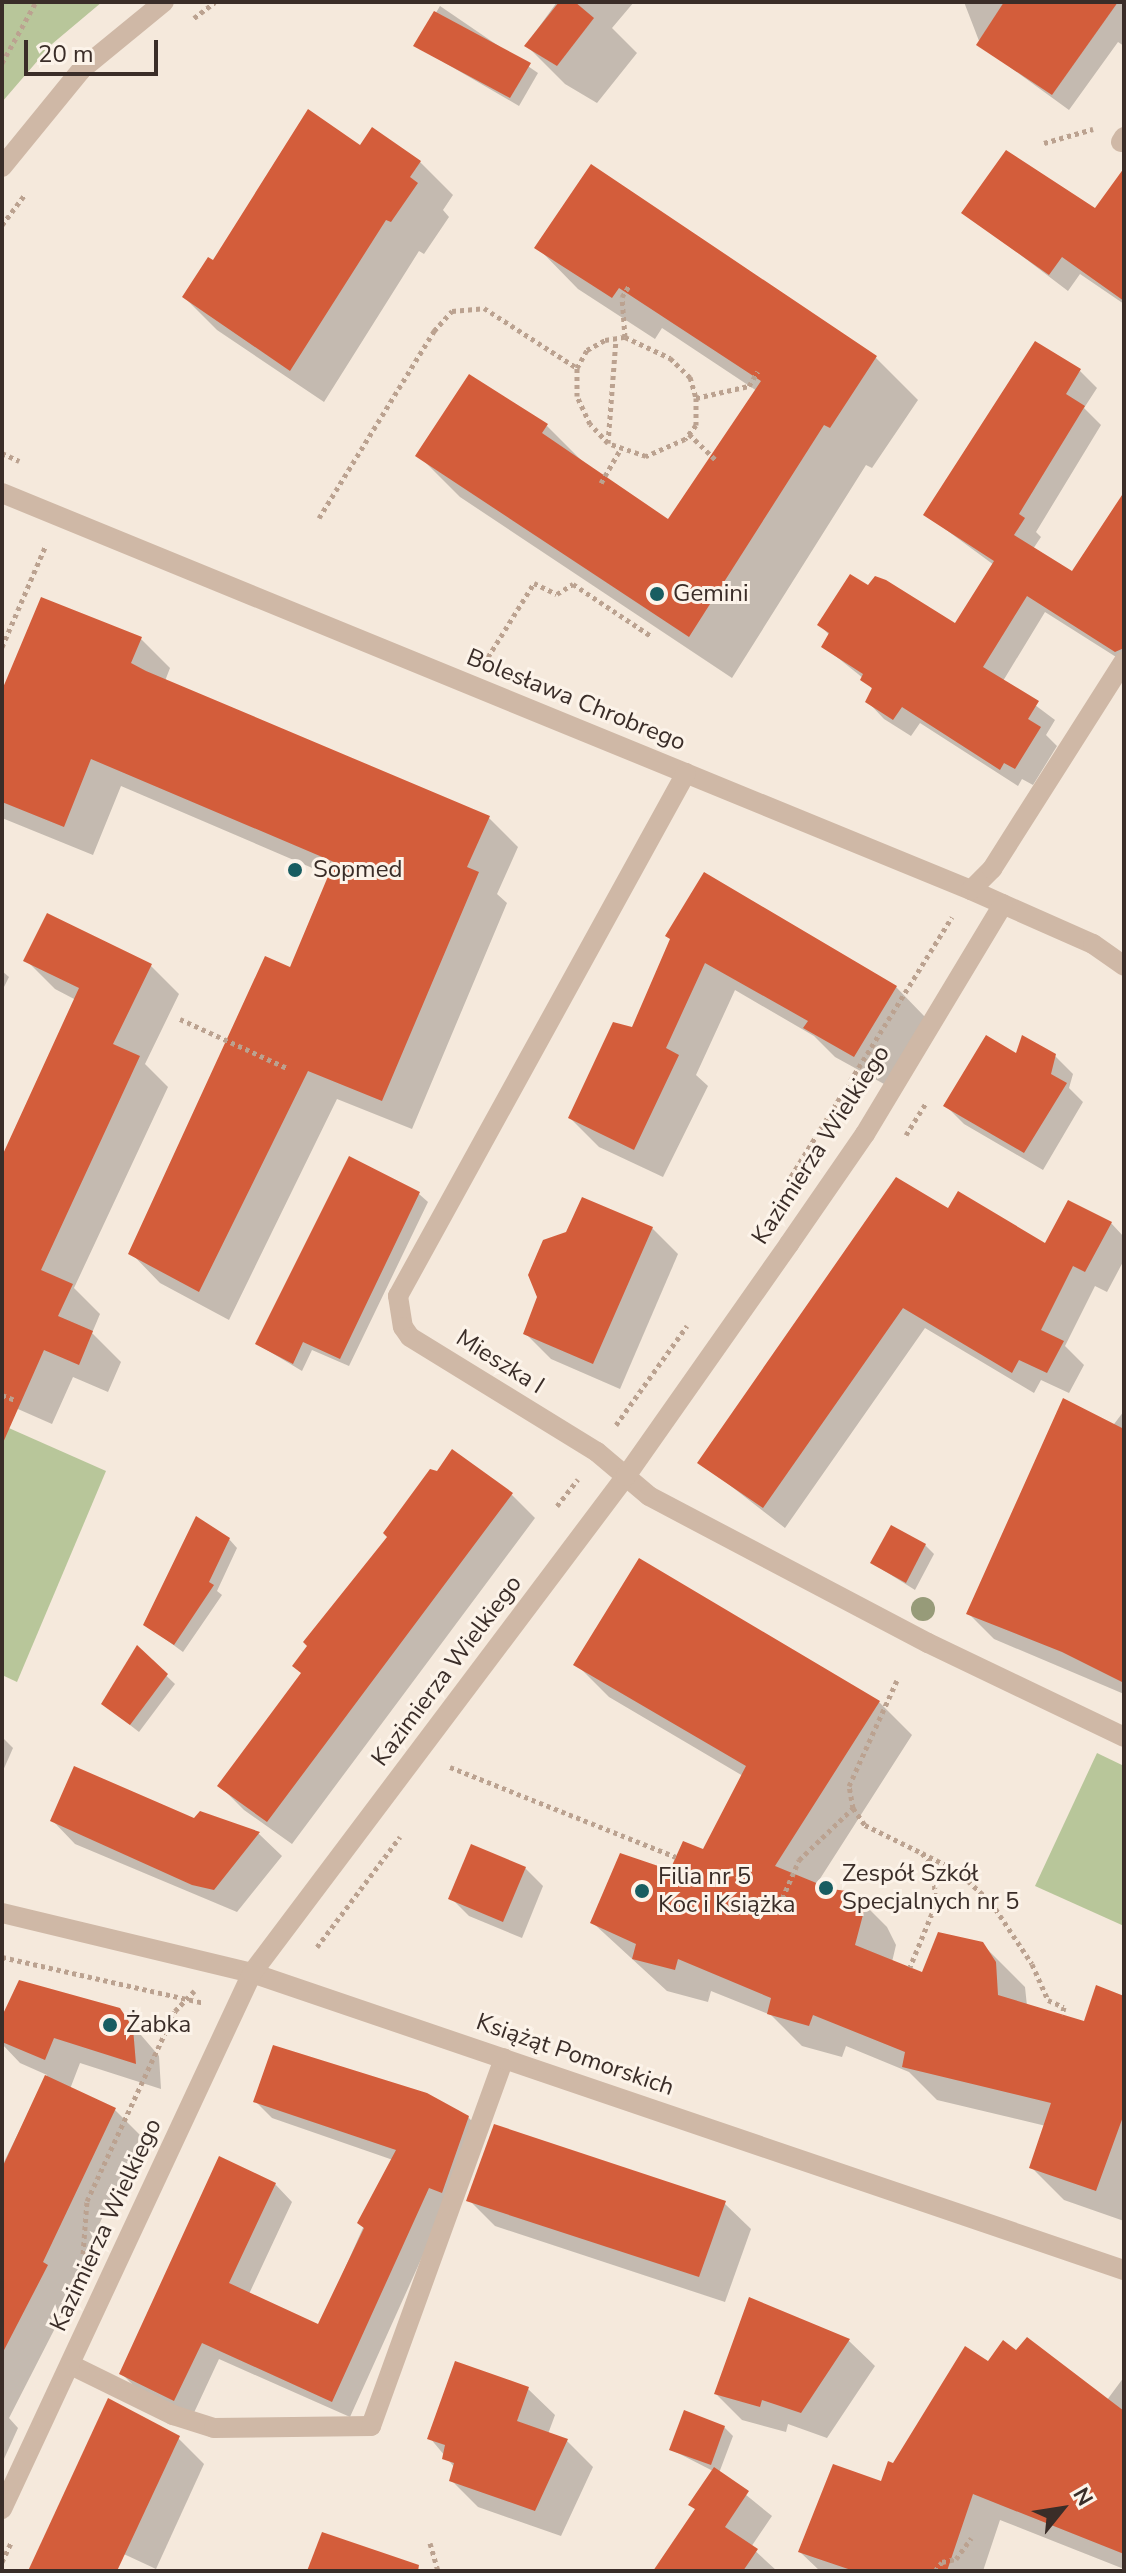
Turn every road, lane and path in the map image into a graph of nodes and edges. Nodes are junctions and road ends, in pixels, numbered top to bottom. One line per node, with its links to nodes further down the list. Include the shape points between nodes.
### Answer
1 (36, 2): 5 (path)
2 (164, 2): 8 (street, via 82,69)
3 (215, 2): 4 (path)
4 (189, 22)
5 (2, 63)
6 (1097, 127): 7 (path)
7 (1044, 143)
8 (2, 167)
9 (26, 191): 10 (path)
10 (2, 225)
11 (629, 286): 12 (path, via 622,297)
12 (625, 337): 13 (path); 16 (path, via 670,358 690,377)
13 (616, 339): 14 (path, via 587,350); 18 (path)
14 (577, 368): 18 (path, via 582,408); 23 (path, via 484,308 452,311 434,331)
15 (758, 371): 16 (path, via 749,386)
16 (696, 398): 17 (path, via 696,425)
17 (689, 434): 19 (path, via 646,456); 20 (path)
18 (608, 443): 19 (path)
19 (620, 450): 21 (path)
20 (716, 460)
21 (601, 483)
22 (2, 493): 29 (street, Bolesława Chrobrego)
23 (319, 518)
24 (31, 538): 26 (path, via 46,544)
25 (651, 636): 27 (path, via 573,584 557,594 534,583)
26 (2, 647)
27 (485, 661)
28 (1124, 661): 30 (street, via 992,869)
29 (686, 773): 30 (street, Bolesława Chrobrego); 39 (street, Mieszka I, via 398,1296 398,1313 410,1337 597,1452)
30 (971, 890): 31 (street, Bolesława Chrobrego)
31 (1003, 904): 32 (street, Bolesława Chrobrego, via 1093,944); 39 (street, Kazimierza Wielkiego, via 865,1134)
32 (1124, 966)
33 (180, 1019): 34 (path)
34 (287, 1068)
35 (929, 1099): 36 (path)
36 (904, 1139)
37 (2, 1395): 38 (path)
38 (15, 1400)
39 (626, 1476): 41 (street, Mieszka I, via 649,1496 847,1600); 52 (street, Kazimierza Wielkiego)
40 (897, 1680): 45 (path, via 849,1786)
41 (1124, 1737)
42 (460, 1754): 43 (path)
43 (450, 1767): 44 (path); 48 (path)
44 (442, 1779)
45 (853, 1808): 47 (path, via 865,1825); 50 (path, via 799,1860)
46 (407, 1828): 53 (path, via 328,1937)
47 (922, 1853): 51 (path, via 939,1887); 54 (path, via 956,1870 991,1902 1032,1964 1048,2000 1064,2007)
48 (676, 1857)
49 (2, 1913): 52 (street, Książąt Pomorskich)
50 (776, 1913)
51 (910, 1967)
52 (252, 1973): 53 (street, Książąt Pomorskich); 57 (street, Kazimierza Wielkiego)
53 (284, 1983): 55 (street, Książąt Pomorskich)
54 (1062, 2015)
55 (504, 2058): 56 (street, Książąt Pomorskich); 57 (street, via 371,2426 214,2428 173,2415)
56 (1124, 2270)
57 (71, 2365): 58 (street, Kazimierza Wielkiego)
58 (2, 2509)
59 (16, 2533): 62 (path)
60 (971, 2538): 64 (path, via 956,2559 942,2562)
61 (430, 2543): 63 (path)
62 (2, 2562)
63 (438, 2571)
64 (935, 2571)

